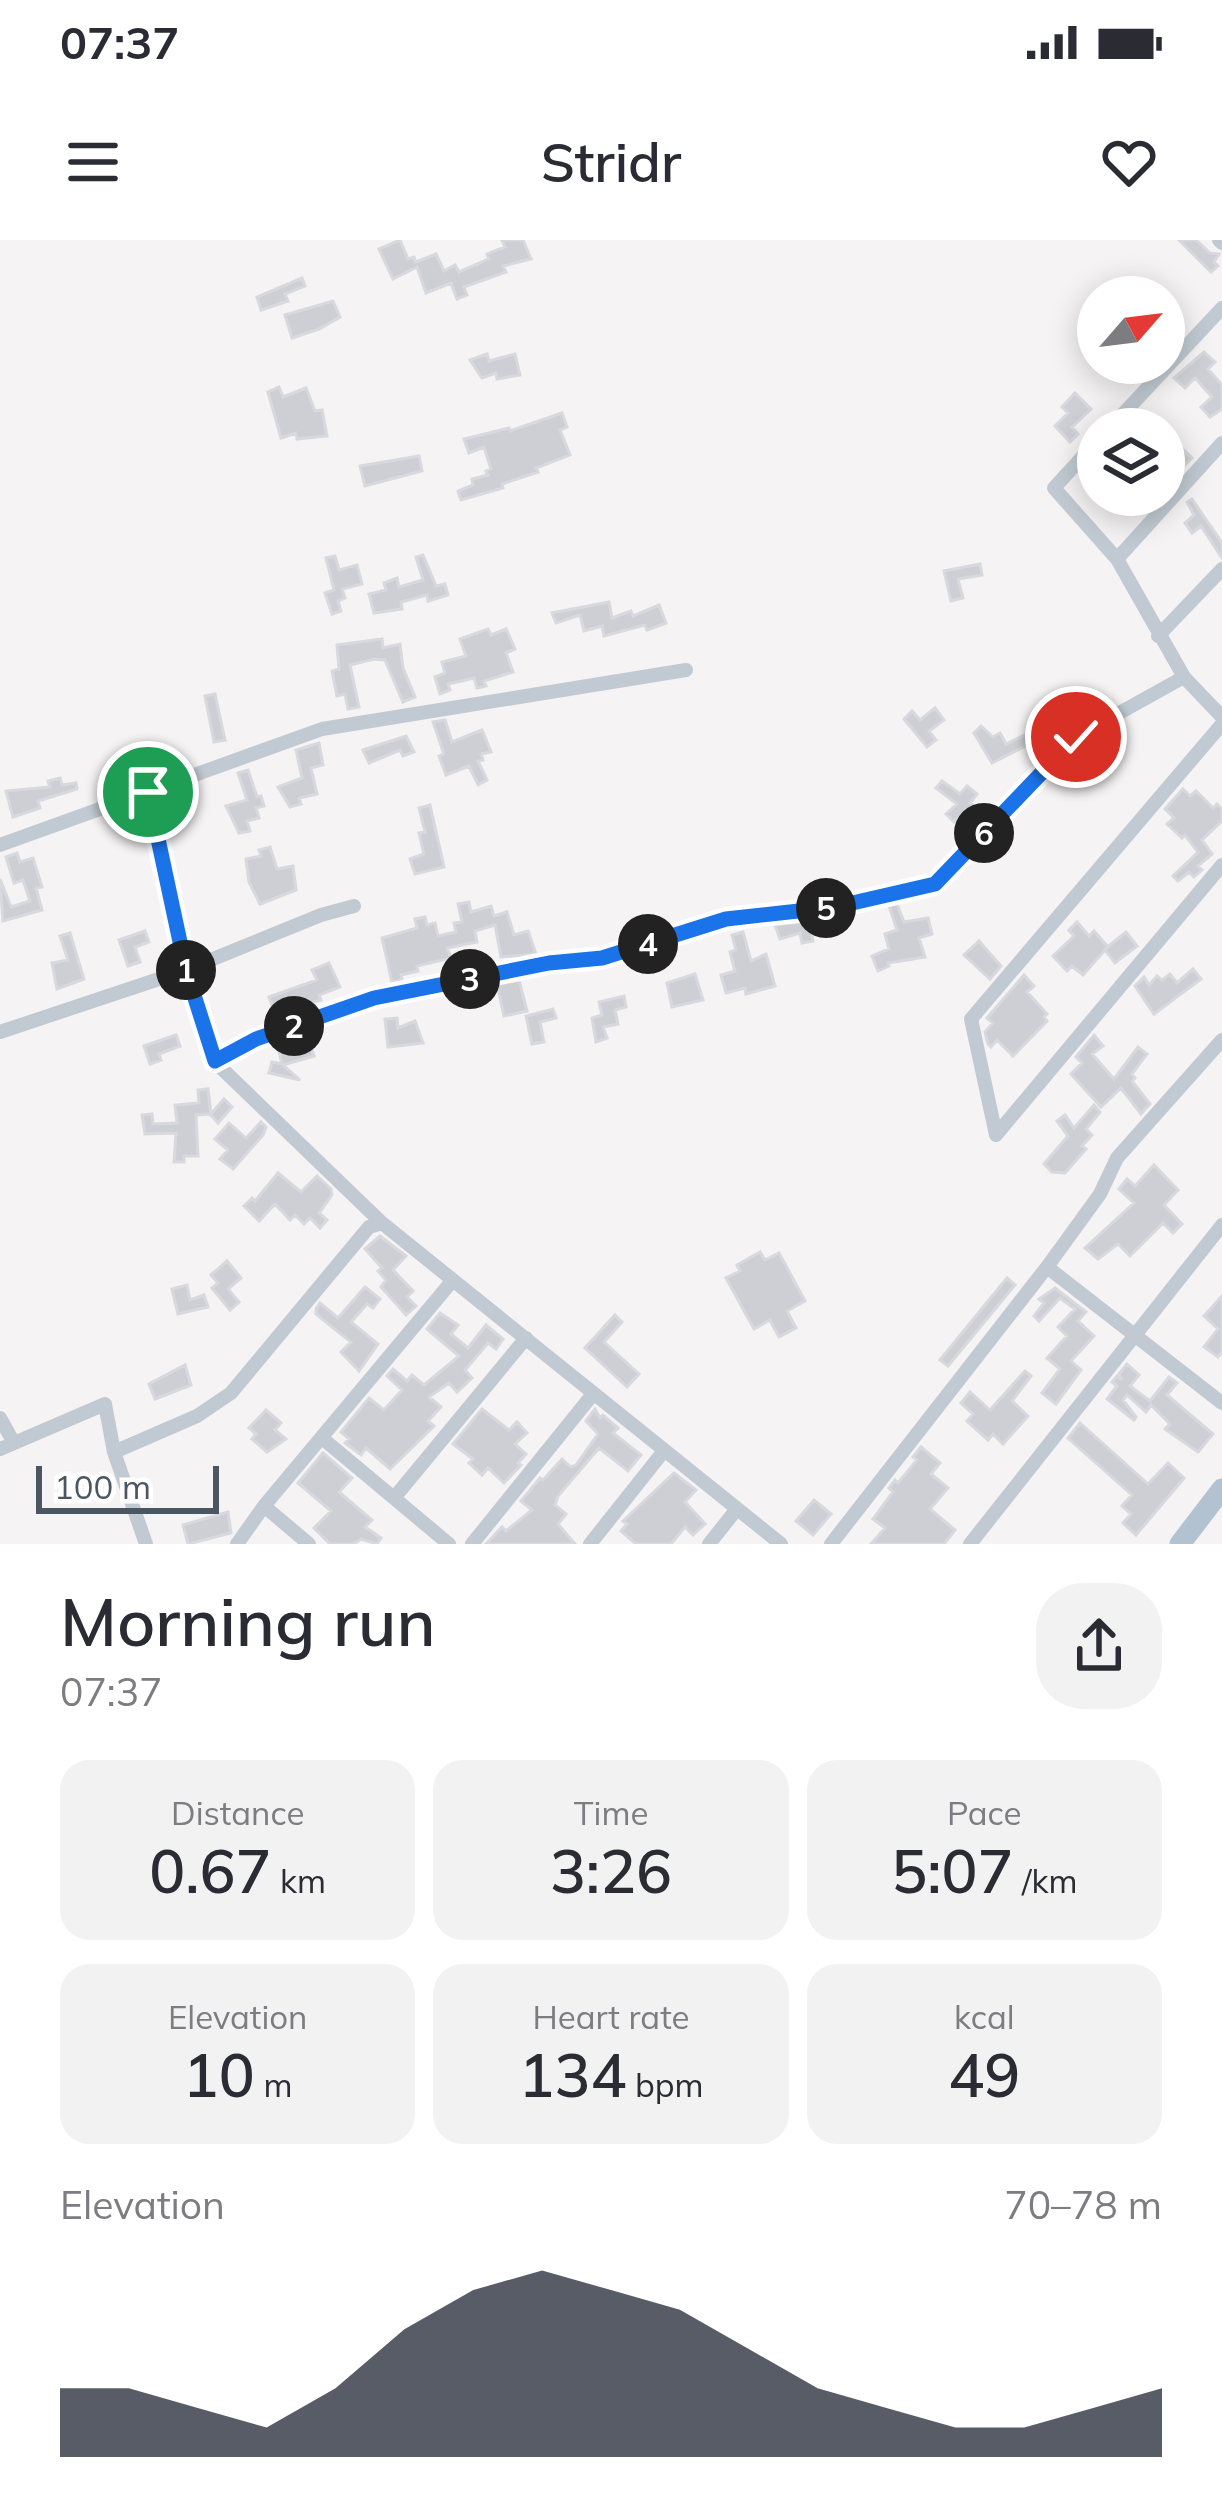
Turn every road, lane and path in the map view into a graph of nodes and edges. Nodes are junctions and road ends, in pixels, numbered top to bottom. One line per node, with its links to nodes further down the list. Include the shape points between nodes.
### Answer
1 (1222, 308): 2 (street)
2 (1128, 408)
3 (1222, 443): 7 (street)
4 (1077, 463): 5 (street, via 1054,488)
5 (1077, 514)
6 (1078, 516): 7 (street)
7 (1117, 560): 9 (street)
8 (1222, 569): 9 (street)
9 (1158, 636): 11 (street)
10 (686, 670): 13 (street, via 322,729)
11 (1184, 677): 12 (street); 20 (street, via 1076,737 935,884 835,907 726,919 602,958 374,998)
12 (1222, 721): 15 (street, via 971,1019 996,1135)
13 (148, 792): 14 (street); 17 (street)
14 (0, 845)
15 (1222, 865)
16 (354, 906): 17 (street)
17 (186, 970): 18 (street); 20 (street)
18 (0, 1032)
19 (1222, 1040): 23 (street, via 1117,1158)
20 (215, 1061): 21 (street)
21 (382, 1223): 24 (street); 32 (street, via 369,1227 231,1393)
22 (1222, 1225): 25 (street)
23 (1047, 1267): 25 (street); 46 (street)
24 (453, 1280): 26 (street); 30 (street)
25 (1135, 1336): 28 (street); 47 (street)
26 (526, 1338): 27 (street); 35 (street)
27 (593, 1394): 33 (street); 42 (street)
28 (1222, 1403)
29 (0, 1418): 31 (street)
30 (322, 1438): 35 (street); 36 (street)
31 (7, 1447): 32 (street, via 105,1403)
32 (114, 1452): 38 (street)
33 (663, 1452): 37 (street); 43 (street)
34 (1222, 1489): 48 (main road)
35 (394, 1498): 41 (street)
36 (264, 1506): 39 (street); 40 (street)
37 (736, 1510): 44 (street); 45 (street)
38 (146, 1544)
39 (237, 1544)
40 (309, 1544)
41 (449, 1544)
42 (472, 1544)
43 (590, 1544)
44 (709, 1544)
45 (781, 1544)
46 (831, 1544)
47 (970, 1544)
48 (1180, 1544)

